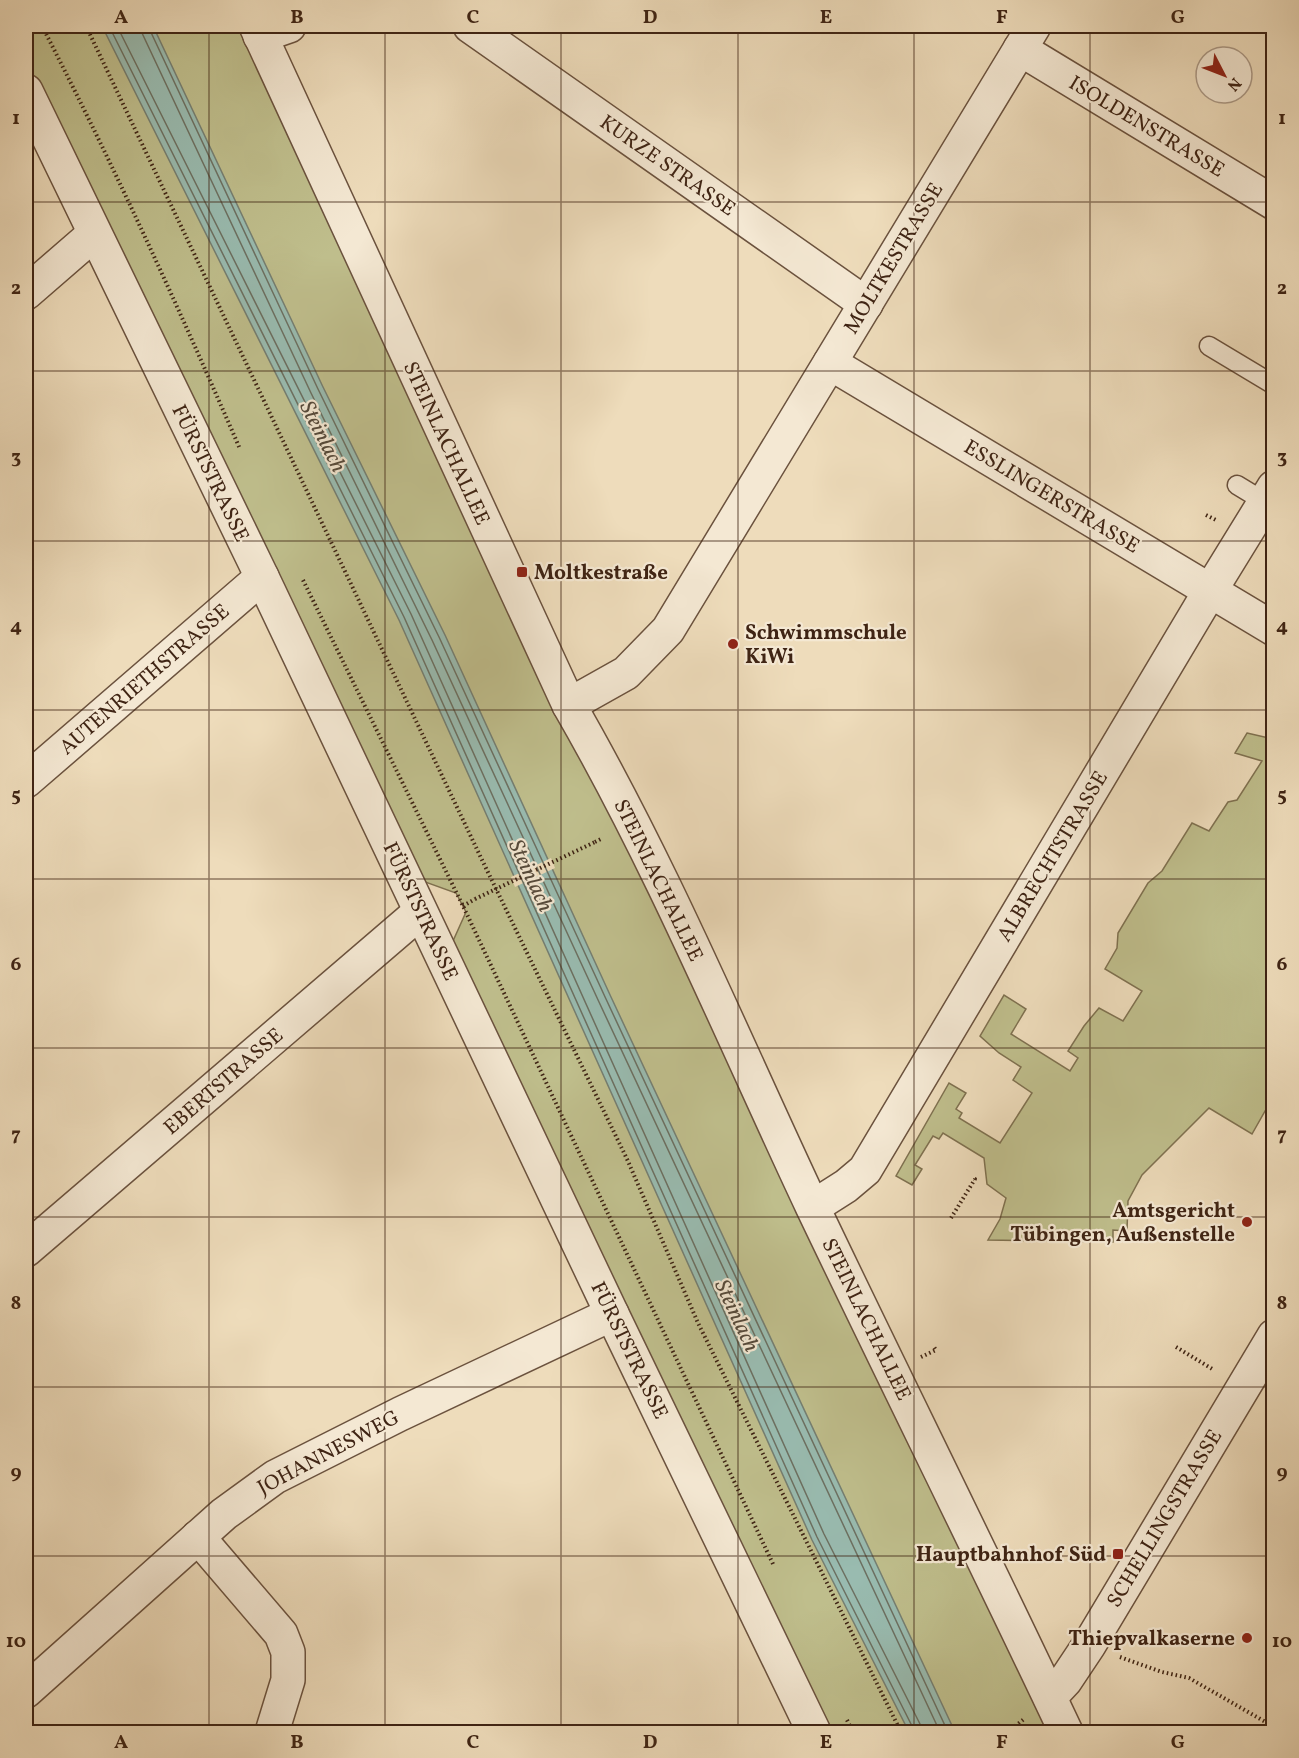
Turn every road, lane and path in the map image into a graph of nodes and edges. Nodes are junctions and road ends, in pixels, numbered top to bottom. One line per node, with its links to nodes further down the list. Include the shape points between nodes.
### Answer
1 (42, 26): 14 (path, via 187,328)
2 (86, 26): 47 (path, via 627,1159 698,1323)
3 (470, 26): 10 (street, KURZE STRASSE)
4 (268, 29): 22 (street, STEINLACHALLEE)
5 (1027, 37): 7 (street, ISOLDENSTRASSE); 10 (street, MOLTKESTRASSE)
6 (26, 91): 8 (street, FÜRSTSTRASSE)
7 (1274, 203)
8 (94, 234): 9 (street); 19 (street, FÜRSTSTRASSE)
9 (26, 293)
10 (866, 304): 12 (street, MOLTKESTRASSE)
11 (1209, 346): 13 (lane)
12 (830, 363): 20 (street, ESSLINGERSTRASSE); 22 (street, MOLTKESTRASSE, via 668,630 626,673)
13 (1274, 385)
14 (243, 458)
15 (1258, 491): 20 (street, ALBRECHTSTRASSE)
16 (1206, 515): 17 (path)
17 (1215, 519)
18 (298, 571): 25 (path)
19 (262, 577): 23 (street, AUTENRIETHSTRASSE); 26 (street, FÜRSTSTRASSE)
20 (1210, 591): 21 (street, ESSLINGERSTRASSE); 28 (street, ALBRECHTSTRASSE, via 865,1170)
21 (1274, 629)
22 (569, 705): 28 (street, STEINLACHALLEE, via 634,825)
23 (26, 781)
24 (606, 837): 25 (path, bridge)
25 (463, 906): 38 (path)
26 (420, 912): 30 (street, EBERTSTRASSE); 31 (street, FÜRSTSTRASSE)
27 (972, 1177): 29 (path, via 975,1179)
28 (813, 1207): 41 (street, STEINLACHALLEE)
29 (951, 1218)
30 (26, 1250)
31 (612, 1314): 37 (street, JOHANNESWEG, via 301,1463 247,1496); 45 (street, FÜRSTSTRASSE)
32 (1274, 1336): 41 (street, SCHELLINGSTRASSE, via 1089,1644)
33 (934, 1347): 35 (path, via 936,1350)
34 (1176, 1347): 36 (path)
35 (927, 1354)
36 (1214, 1370)
37 (198, 1537): 40 (street, JOHANNESWEG); 44 (street, via 271,1620 285,1643 288,1680)
38 (776, 1571)
39 (1123, 1658): 43 (path, via 1189,1678)
40 (26, 1691)
41 (1050, 1697): 48 (street, STEINLACHALLEE)
42 (842, 1710): 46 (path)
43 (1274, 1727)
44 (272, 1732)
45 (814, 1732)
46 (853, 1732)
47 (901, 1732)
48 (1066, 1732)

